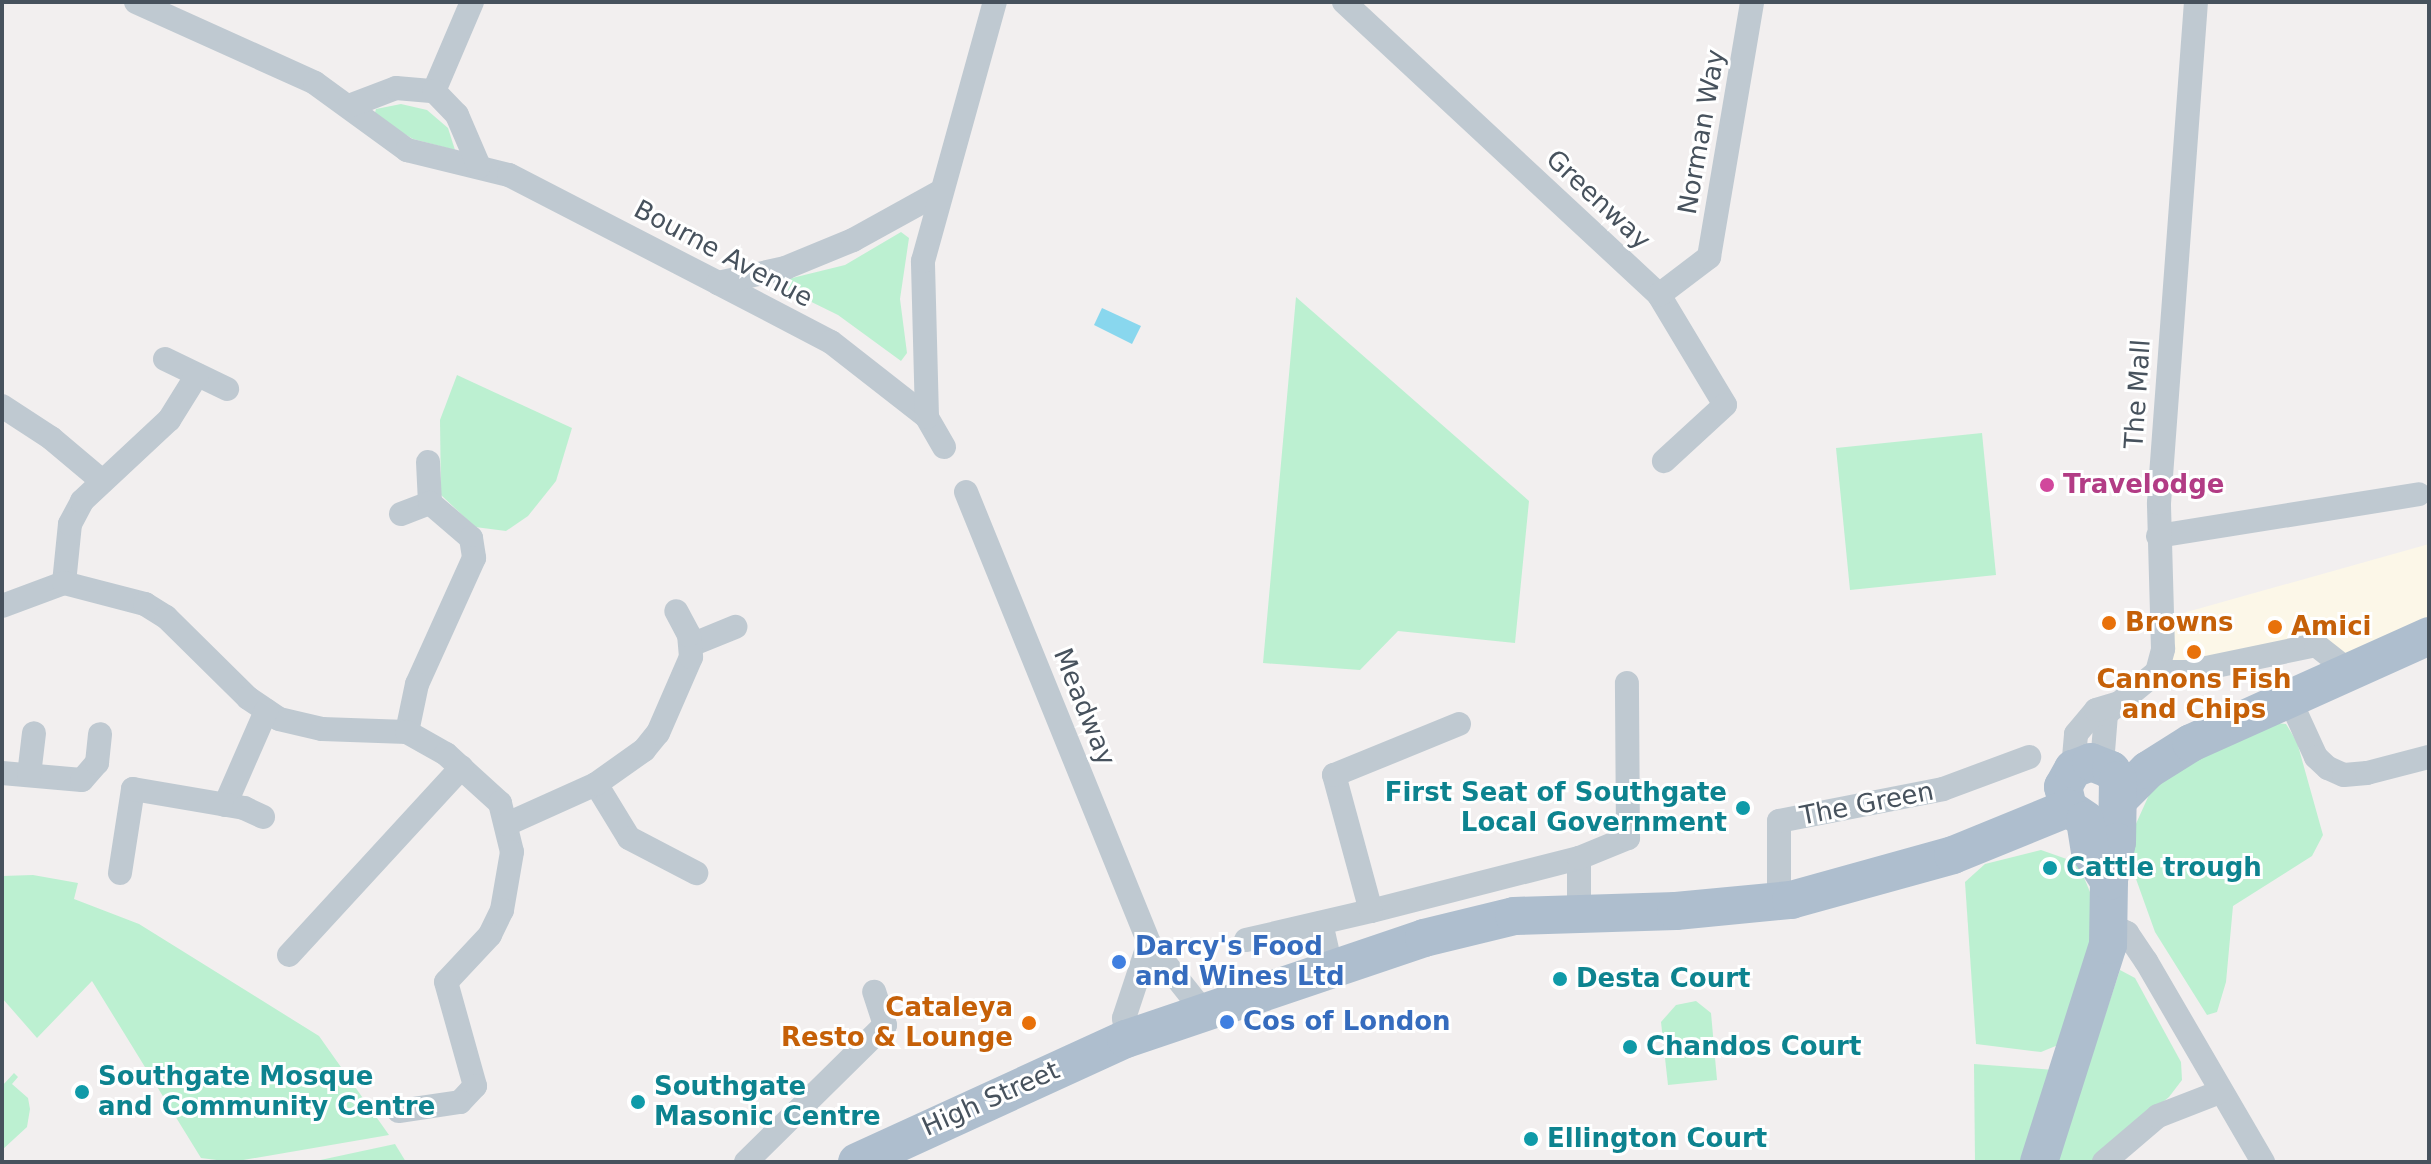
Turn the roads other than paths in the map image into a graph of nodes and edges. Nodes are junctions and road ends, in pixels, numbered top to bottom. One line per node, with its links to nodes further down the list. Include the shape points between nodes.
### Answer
1 (136, 2): 8 (street, Bourne Avenue, via 315,83)
2 (472, 2): 7 (street)
3 (995, 2): 10 (street)
4 (1344, 2): 12 (street, Greenway)
5 (1752, 2): 12 (street, Norman Way, via 1709,257)
6 (2196, 2): 26 (street, The Mall)
7 (434, 91): 8 (street, via 396,88); 9 (street, via 457,115)
8 (349, 106): 9 (street, Bourne Avenue, via 372,129 407,150)
9 (479, 166): 11 (street, Bourne Avenue, via 509,175)
10 (938, 193): 11 (street, via 812,257); 17 (street, via 923,261)
11 (718, 283): 17 (street, Bourne Avenue, via 831,342)
12 (1659, 295): 19 (street, Greenway, via 1725,405)
13 (165, 359): 14 (street)
14 (197, 375): 15 (street); 21 (street, via 169,420)
15 (227, 389)
16 (2, 406): 21 (street)
17 (927, 417): 18 (street)
18 (944, 447)
19 (1664, 461)
20 (428, 462): 24 (street)
21 (102, 481): 27 (street, via 82,501 70,524)
22 (966, 492): 62 (street, Meadway)
23 (2419, 494): 26 (street)
24 (430, 503): 25 (street); 39 (street, via 471,538 474,558 422,672)
25 (401, 514)
26 (2158, 536): 34 (street, The Mall, via 2163,649)
27 (64, 583): 28 (street); 37 (street, via 145,604)
28 (2, 606)
29 (676, 611): 32 (street)
30 (735, 627): 32 (street)
31 (2429, 636): 33 (main road)
32 (691, 645): 48 (street, via 689,670 658,733 644,750)
33 (2349, 671): 34 (street, via 2316,645 2187,672); 36 (main road)
34 (2157, 672): 44 (street, via 2104,720)
35 (1627, 683): 53 (street, via 1628,838)
36 (2289, 698): 43 (street, via 2316,757 2344,775); 44 (main road, via 2257,693); 50 (main road, via 2191,743)
37 (266, 711): 39 (street, via 322,729); 49 (street)
38 (1459, 724): 57 (street, via 1334,775)
39 (407, 732): 45 (street)
40 (34, 733): 47 (street)
41 (100, 734): 47 (street, via 92,775 82,780)
42 (2029, 757): 56 (street, The Green, via 1943,789 1779,821)
43 (2429, 757)
44 (2087, 766): 50 (main road, via 2118,780); 50 (main road, via 2063,787)
45 (462, 767): 52 (street, via 500,803); 63 (street)
46 (2, 773): 47 (street)
47 (29, 775)
48 (596, 784): 52 (street); 55 (street, via 629,838)
49 (225, 805): 51 (street); 54 (street, via 133,789)
50 (2097, 808): 56 (main road, High Street, via 1953,855); 60 (main road, via 2090,852 2109,881)
51 (263, 817)
52 (507, 824): 69 (street, via 512,852 502,910 490,935 446,982 475,1086 460,1102)
53 (1579, 858): 57 (street); 58 (street)
54 (120, 873)
55 (696, 873)
56 (1779, 901): 58 (main road, High Street)
57 (1371, 911): 59 (street)
58 (1579, 913): 64 (main road, High Street, via 1514,916)
59 (1321, 923): 61 (street); 64 (street)
60 (2110, 925): 68 (street, via 2132,939); 72 (main road, via 2097,987 2067,1063)
61 (1246, 940)
62 (1149, 943): 66 (street, Meadway); 67 (street, via 1124,1018)
63 (289, 955)
64 (1331, 967): 66 (main road, High Street)
65 (874, 992): 70 (street, via 885,1025)
66 (1203, 1011): 67 (main road, High Street)
67 (1126, 1039): 71 (main road, High Street)
68 (2220, 1092): 73 (street, via 2158,1116); 74 (street)
69 (399, 1111)
70 (746, 1162)
71 (857, 1162)
72 (2039, 1162)
73 (2104, 1162)
74 (2263, 1162)

